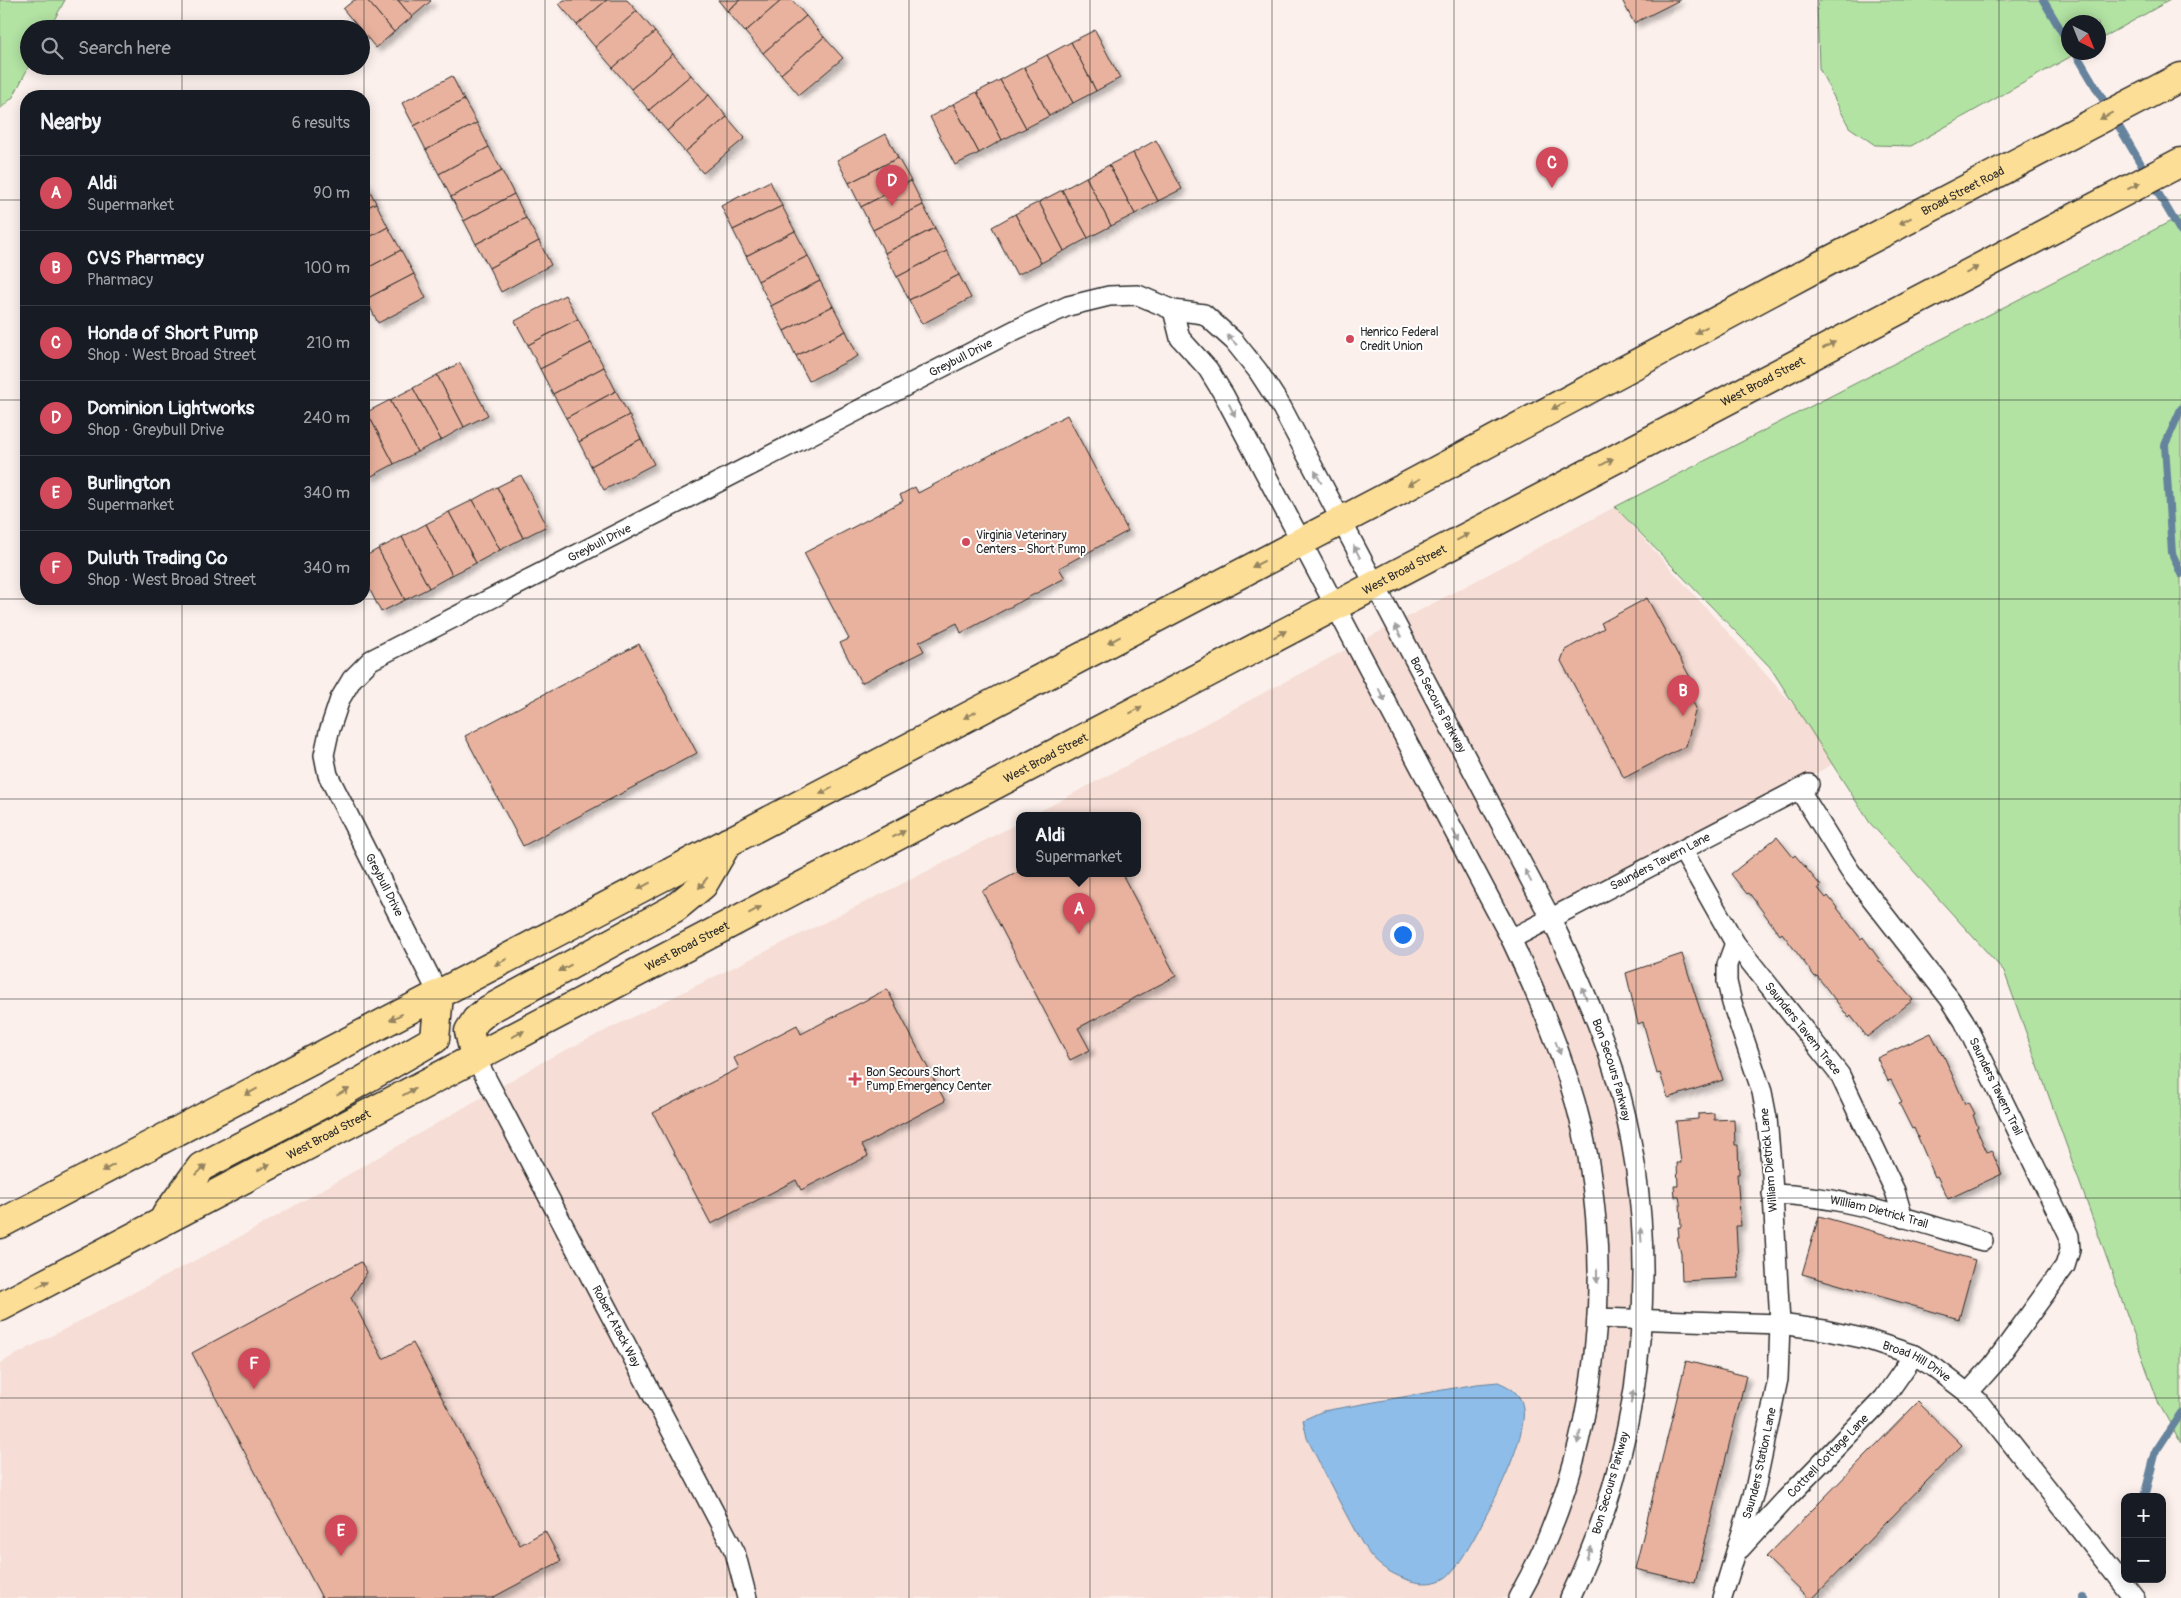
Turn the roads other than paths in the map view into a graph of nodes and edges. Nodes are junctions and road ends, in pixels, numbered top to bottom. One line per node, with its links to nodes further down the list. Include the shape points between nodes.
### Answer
1 (2181, 77): 4 (main road, Broad Street Road, one-way to 4)
2 (2181, 162): 6 (main road, West Broad Street, one-way to 2)
3 (1172, 310): 4 (street, Greybull Drive, one-way to 3, via 1282,408 1234,341 1204,314); 5 (street, one-way to 5, via 1180,338 1208,369 1224,395); 14 (street, Greybull Drive, via 1138,295 1109,296 1068,306 371,660 358,672 340,699 328,732 324,755 328,775)
4 (1340, 520): 5 (main road); 6 (street, Bon Secours Parkway, one-way to 4)
5 (1301, 542): 7 (street); 9 (main road, one-way to 9)
6 (1374, 584): 7 (main road, West Broad Street); 11 (street, Bon Secours Parkway, one-way to 6)
7 (1334, 606): 12 (street, one-way to 12); 15 (main road, West Broad Street, one-way to 7)
8 (1804, 787): 10 (street, Saunders Tavern Lane); 26 (street, Saunders Tavern Trail, via 1850,871 1964,1020 2069,1236 2066,1266 1993,1365)
9 (728, 842): 14 (main road, one-way to 14); 15 (main road, one-way to 15, via 703,885 675,908 488,1010 476,1020 469,1031)
10 (1683, 851): 11 (street, Saunders Tavern Lane); 13 (street, Saunders Tavern Trace)
11 (1551, 919): 12 (street, Saunders Tavern Lane); 23 (street, Bon Secours Parkway, one-way to 11, via 1639,1202 1625,1116 1597,1024)
12 (1511, 939): 22 (street, one-way to 22, via 1561,1054 1588,1156 1597,1251)
13 (1735, 943): 16 (street, William Dietrick Lane, via 1727,965 1727,982 1762,1092 1772,1166); 17 (street, Saunders Tavern Trace, via 1840,1075 1895,1191)
14 (439, 995): 18 (main road, one-way to 14, via 201,1167 322,1104 435,1039); 19 (main road, one-way to 19)
15 (475, 1057): 18 (main road, West Broad Street, one-way to 15); 28 (street, Robert Atack Way, via 735,1552)
16 (1772, 1194): 17 (street, William Dietrick Trail, via 1802,1194); 24 (street, William Dietrick Lane)
17 (1903, 1218): 20 (street, William Dietrick Trail)
18 (160, 1222): 21 (main road, West Broad Street, one-way to 18)
19 (0, 1224)
20 (1983, 1241)
21 (0, 1307)
22 (1597, 1318): 23 (street, Broad Hill Drive); 29 (street, one-way to 29, via 1583,1423 1572,1464 1559,1507)
23 (1642, 1320): 24 (street, Broad Hill Drive); 30 (street, Bon Secours Parkway, one-way to 23, via 1595,1540 1626,1435)
24 (1780, 1324): 25 (street, Broad Hill Drive, via 1866,1339); 27 (street, Saunders Station Lane, via 1778,1379 1755,1489)
25 (1914, 1355): 26 (street, Broad Hill Drive); 27 (street, Cottrell Cottage Lane, via 1884,1398)
26 (1968, 1392): 32 (street, Broad Hill Drive)
27 (1737, 1554): 31 (street, Saunders Station Lane)
28 (747, 1598)
29 (1518, 1598)
30 (1570, 1598)
31 (1722, 1598)
32 (2134, 1598)

